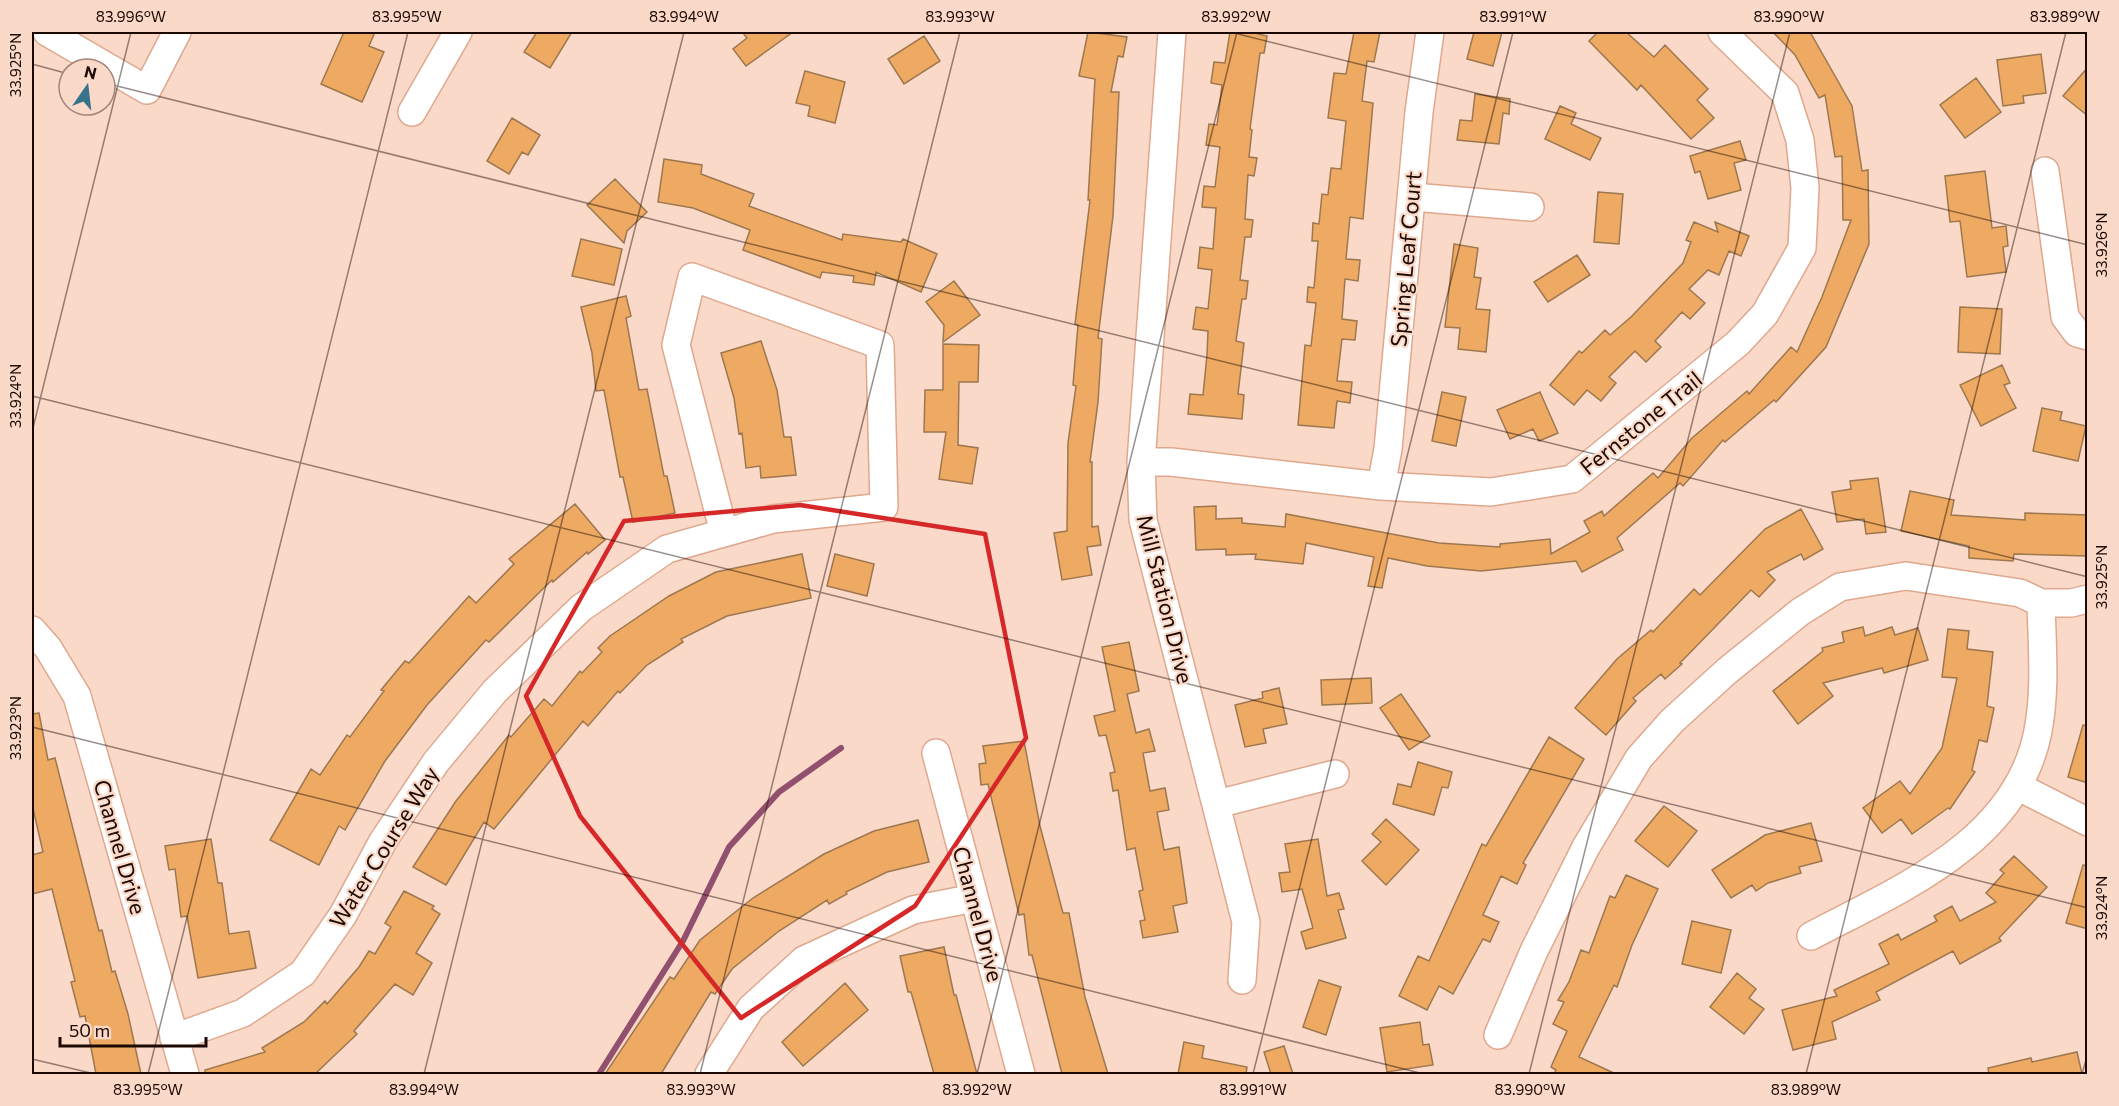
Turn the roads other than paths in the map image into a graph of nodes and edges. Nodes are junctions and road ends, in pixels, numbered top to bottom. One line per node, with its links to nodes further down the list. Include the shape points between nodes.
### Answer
1 (47, 32): 2 (street, via 147,90)
2 (177, 32)
3 (458, 32): 7 (street)
4 (1172, 32): 12 (street, Mill Station Drive)
5 (1430, 32): 9 (street, Spring Leaf Court)
6 (1722, 32): 13 (street, Fernstone Trail, via 1785,93 1800,140 1805,188 1802,248 1765,314 1738,344 1572,478 1491,492)
7 (412, 112)
8 (2045, 171): 11 (street, via 2065,317 2077,333)
9 (1413, 197): 10 (street); 13 (street, Spring Leaf Court)
10 (1530, 207)
11 (2088, 336)
12 (1140, 462): 13 (street, Fernstone Trail, via 1171,462); 21 (street, Mill Station Drive, via 1143,520)
13 (1381, 486)
14 (724, 533): 14 (street, Water Course Way, via 773,519 884,507 880,345 692,277 676,345); 27 (street, Water Course Way, via 668,549 580,608 495,691 436,762 382,841 343,915 303,973 243,1013)
15 (2088, 599): 16 (street)
16 (2041, 603): 20 (street, via 2038,732); 26 (street, via 2020,593 1906,576 1840,588 1791,619 1727,670 1672,721 1640,758 1586,847 1534,951)
17 (32, 630): 27 (street, Channel Drive, via 48,648 77,696)
18 (936, 753): 23 (street, Channel Drive)
19 (1335, 774): 21 (street)
20 (2017, 786): 22 (street); 24 (street, via 1994,820 1929,874)
21 (1217, 804): 25 (street, Mill Station Drive, via 1246,922)
22 (2088, 822)
23 (974, 898): 29 (street, via 913,910 804,960 752,1008); 30 (street, Channel Drive)
24 (1811, 936)
25 (1242, 980)
26 (1498, 1035)
27 (174, 1038): 28 (street, Channel Drive)
28 (185, 1074)
29 (709, 1074)
30 (1021, 1074)

